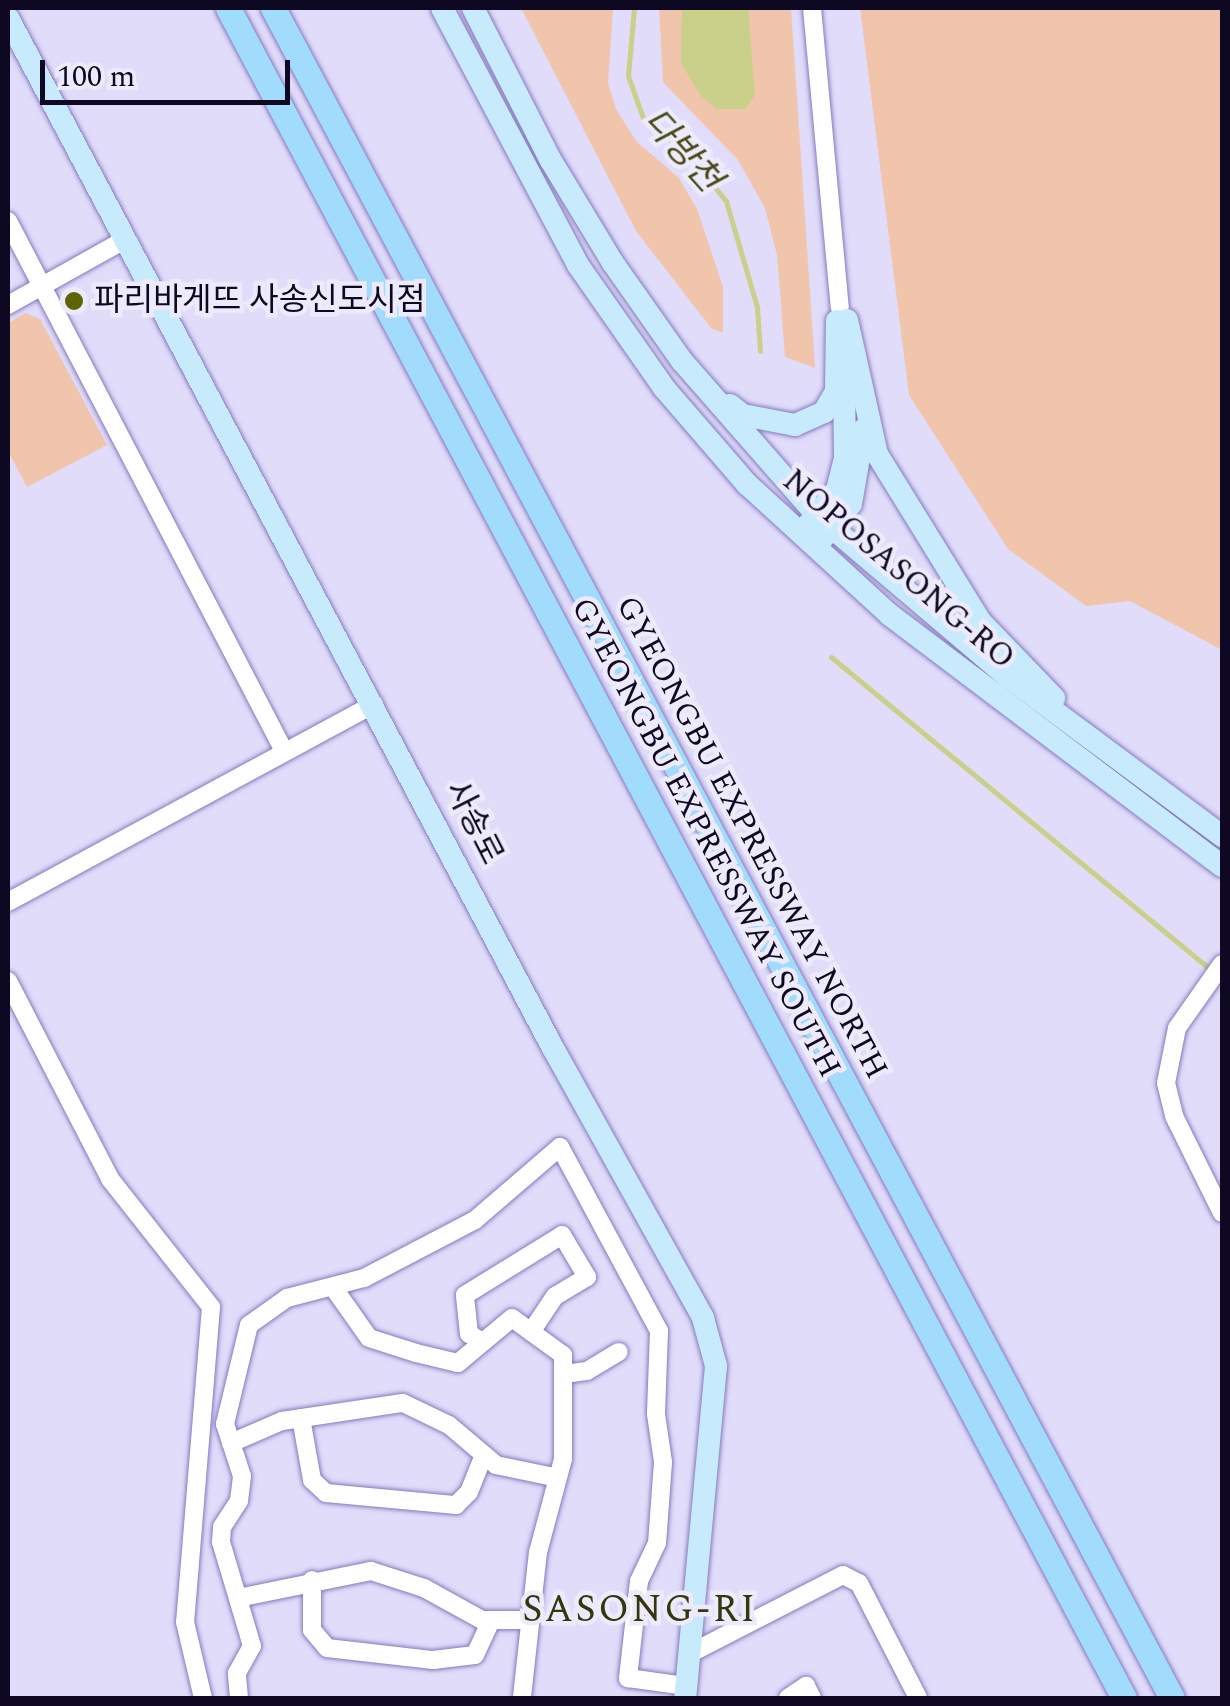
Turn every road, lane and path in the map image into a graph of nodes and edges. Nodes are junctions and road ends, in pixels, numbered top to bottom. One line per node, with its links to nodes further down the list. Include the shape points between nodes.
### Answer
1 (228, 8): 45 (highway, GYEONGBU EXPRESSWAY SOUTH)
2 (273, 8): 46 (highway, GYEONGBU EXPRESSWAY NORTH)
3 (442, 8): 14 (main road, NOPOSASONG-RO, via 578,266 618,328)
4 (472, 8): 12 (main road, NOPOSASONG-RO, via 613,263)
5 (812, 8): 11 (street)
6 (8, 18): 8 (main road, 사송로)
7 (8, 223): 9 (street)
8 (126, 239): 9 (street); 15 (main road, 사송로)
9 (43, 285): 10 (street); 17 (street)
10 (8, 305)
11 (841, 316): 12 (main road, via 836,391 809,422 796,426 743,415); 13 (main road, via 864,432 851,504); 16 (main road, via 877,454 936,558 980,621)
12 (693, 372): 13 (main road, NOPOSASONG-RO)
13 (824, 522): 14 (main road); 16 (main road, NOPOSASONG-RO, via 1008,677)
14 (806, 542): 19 (main road, NOPOSASONG-RO)
15 (374, 704): 17 (street); 37 (main road, 사송로, via 703,1318 716,1366)
16 (1099, 743): 18 (main road, NOPOSASONG-RO)
17 (284, 751): 20 (street)
18 (1222, 836)
19 (1222, 866)
20 (8, 902)
21 (1222, 964): 23 (street, via 1177,1028 1166,1083 1174,1116)
22 (8, 980): 39 (street, via 110,1179 210,1308 186,1622)
23 (1222, 1214)
24 (333, 1287): 26 (street, via 369,1338 458,1364); 30 (street, via 287,1298 248,1325 228,1393); 38 (street, via 364,1278 476,1220 560,1146 659,1331 656,1414 663,1462 657,1543 640,1581 628,1678)
25 (531, 1332): 26 (street, via 512,1318); 26 (street, via 555,1296 587,1277 562,1235 465,1295 469,1334); 28 (street, via 563,1355)
26 (483, 1342)
27 (619, 1352): 28 (street, via 587,1371)
28 (566, 1374): 32 (street)
29 (300, 1418): 30 (street); 31 (street, via 403,1403 450,1425); 31 (street, via 312,1480 326,1493 456,1505 469,1492)
30 (231, 1442): 34 (street, via 242,1476 221,1542)
31 (484, 1454): 32 (street, via 496,1465)
32 (558, 1478): 35 (street)
33 (312, 1580): 34 (street); 36 (street, via 371,1570); 36 (street, via 312,1630 327,1648 434,1660 475,1655)
34 (238, 1598): 40 (street, via 252,1646 237,1673)
35 (528, 1620): 36 (street); 41 (street)
36 (492, 1621)
37 (689, 1654): 38 (main road, 사송로); 44 (street, via 843,1575 859,1584)
38 (686, 1692)
39 (204, 1698)
40 (239, 1698)
41 (522, 1698)
42 (788, 1698): 43 (street, via 806,1686)
43 (812, 1698)
44 (918, 1698)
45 (1124, 1698)
46 (1172, 1698)

